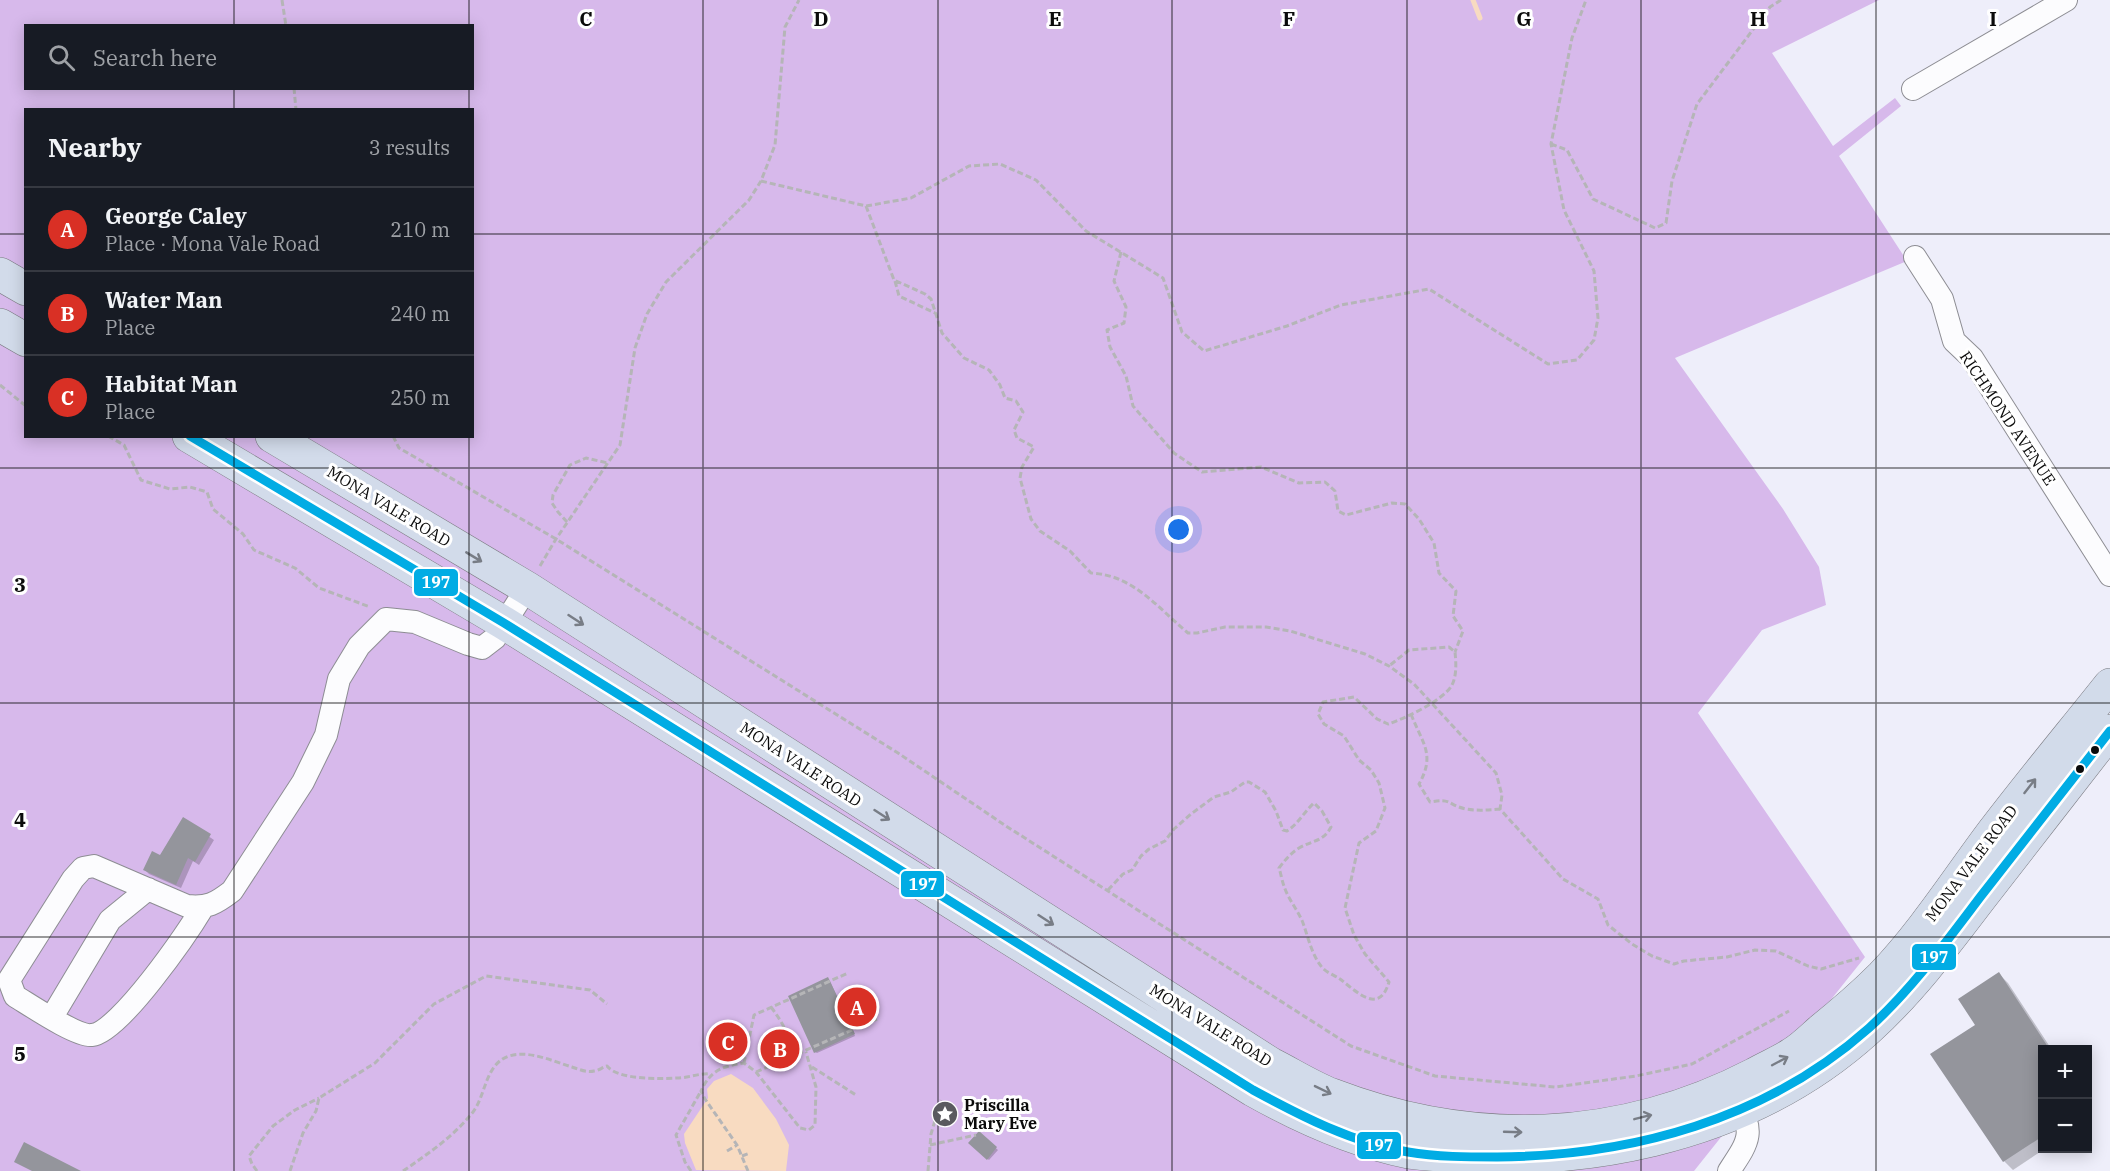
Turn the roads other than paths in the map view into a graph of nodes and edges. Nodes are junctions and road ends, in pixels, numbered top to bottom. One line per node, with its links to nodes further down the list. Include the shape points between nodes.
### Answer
1 (2066, 0): 2 (street)
2 (1913, 89)
3 (1915, 257): 10 (street, RICHMOND AVENUE, via 1942,299 1954,340 1972,358)
4 (0, 274): 5 (highway)
5 (24, 289)
6 (0, 325): 7 (highway)
7 (24, 339)
8 (192, 438): 12 (highway, MONA VALE ROAD)
9 (275, 438): 11 (highway, MONA VALE ROAD, one-way to 11)
10 (2110, 575)
11 (526, 588): 12 (street); 18 (highway, MONA VALE ROAD, one-way to 18, via 1261,1058 1330,1094 1392,1115 1456,1128 1521,1132 1618,1123)
12 (504, 623): 16 (street, via 483,648 415,622 386,619 359,646 339,679 326,735 303,782 232,891 219,902); 18 (highway, MONA VALE ROAD, via 1253,1090 1344,1132 1407,1152 1473,1161 1574,1161 1670,1140)
13 (2110, 685): 18 (highway, MONA VALE ROAD, one-way to 13, via 1884,974)
14 (2110, 731): 18 (highway, MONA VALE ROAD, via 1936,956 1892,1005 1817,1070)
15 (148, 889): 16 (street, via 187,906); 17 (street, via 110,920); 17 (street, via 94,866 83,868 73,879 9,980 15,996)
16 (204, 907): 17 (street, via 146,988 108,1027 94,1036 81,1034)
17 (52, 1017)
18 (1736, 1100): 19 (street, via 1749,1129 1746,1146)
19 (1729, 1171)

